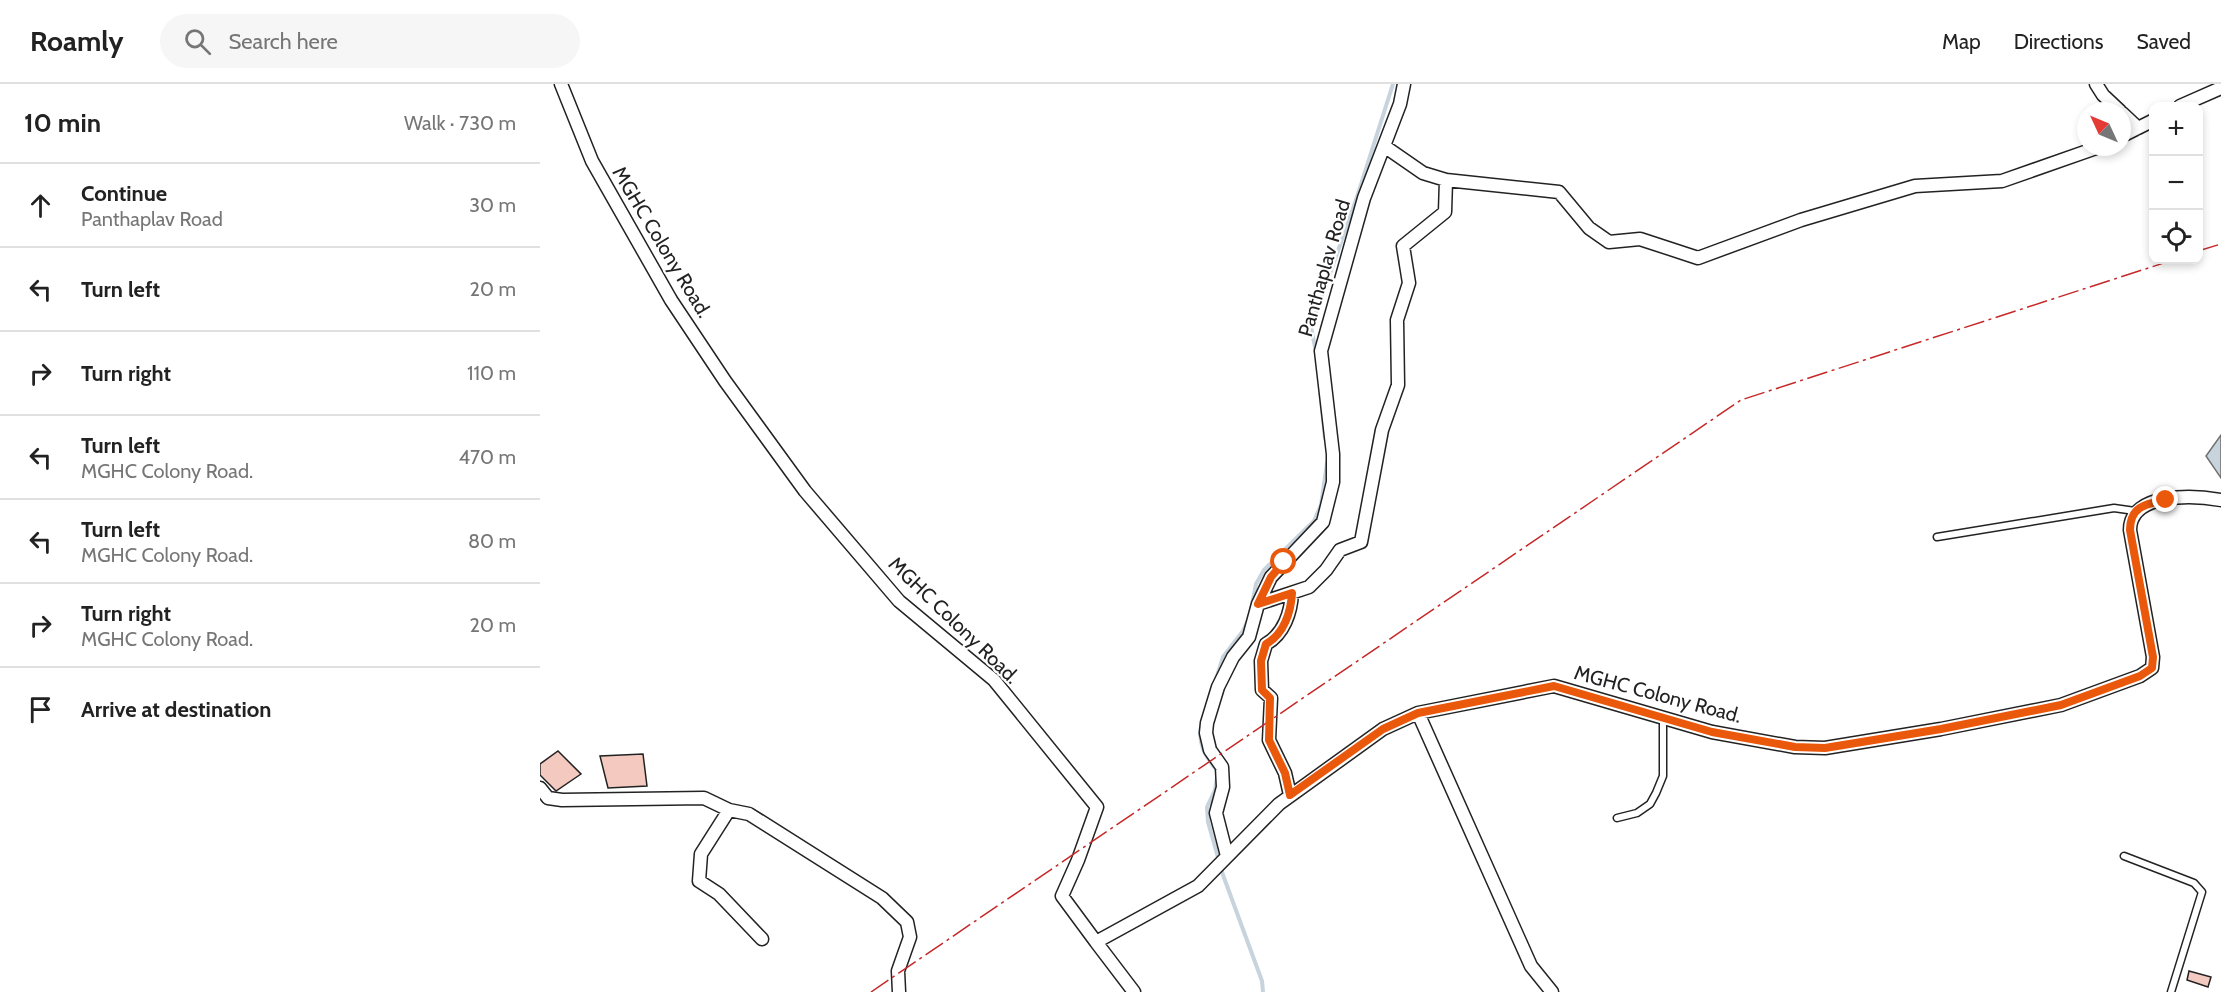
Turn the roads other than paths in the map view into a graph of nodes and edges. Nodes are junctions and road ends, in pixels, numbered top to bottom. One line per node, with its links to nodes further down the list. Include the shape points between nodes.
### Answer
1 (561, 84): 28 (street, MGHC Colony Road., via 592,161 671,300 805,491 899,601 994,680 1096,807 1062,896)
2 (1404, 84): 11 (street, Panthaplav Road)
3 (2096, 84): 5 (street)
4 (2221, 88): 6 (street)
5 (2110, 102)
6 (2189, 102)
7 (2131, 121): 9 (street)
8 (2149, 122): 9 (street)
9 (2138, 128): 10 (street)
10 (2131, 132)
11 (1384, 146): 13 (street, via 1423,173); 18 (street, Panthaplav Road, via 1364,198 1321,351 1333,454 1333,482 1323,522 1271,577)
12 (2077, 154): 13 (street, via 2002,181 1915,186 1801,220 1698,258 1640,239 1609,242 1589,228 1559,192)
13 (1446, 180): 17 (street, via 1445,212 1403,246 1408,283 1397,320 1398,385 1382,430 1361,542 1340,550 1309,587)
14 (2221, 500): 15 (street, via 2200,496 2166,500)
15 (2135, 511): 16 (lane, via 2114,508); 20 (street, MGHC Colony Road., via 2130,530 2153,657 2147,673 2061,705 1825,748 1795,747 1712,732)
16 (1937, 537)
17 (1292, 593): 18 (street); 22 (street, via 1291,610 1275,639 1266,644 1261,661 1262,690 1270,698 1269,740 1285,773)
18 (1258, 604): 26 (street, Panthaplav Road, via 1249,637 1233,657 1218,687 1207,723 1210,750 1222,767 1216,813)
19 (1418, 713): 20 (street, MGHC Colony Road., via 1554,686); 22 (street, MGHC Colony Road., via 1383,729); 31 (street, via 1531,966)
20 (1663, 717): 24 (lane, via 1663,776 1656,793 1638,813)
21 (540, 788): 23 (street, via 548,798 562,800 704,798)
22 (1290, 795): 26 (street, MGHC Colony Road.)
23 (729, 810): 27 (street, via 701,854 699,881 718,894); 29 (street, via 749,814 882,898 907,922 910,937 898,971)
24 (1617, 818)
25 (2124, 856): 32 (lane, via 2194,883 2202,892)
26 (1222, 862): 28 (street, MGHC Colony Road., via 1198,886)
27 (762, 939)
28 (1096, 942): 30 (street)
29 (899, 992)
30 (1134, 992)
31 (1552, 992)
32 (2171, 992)

